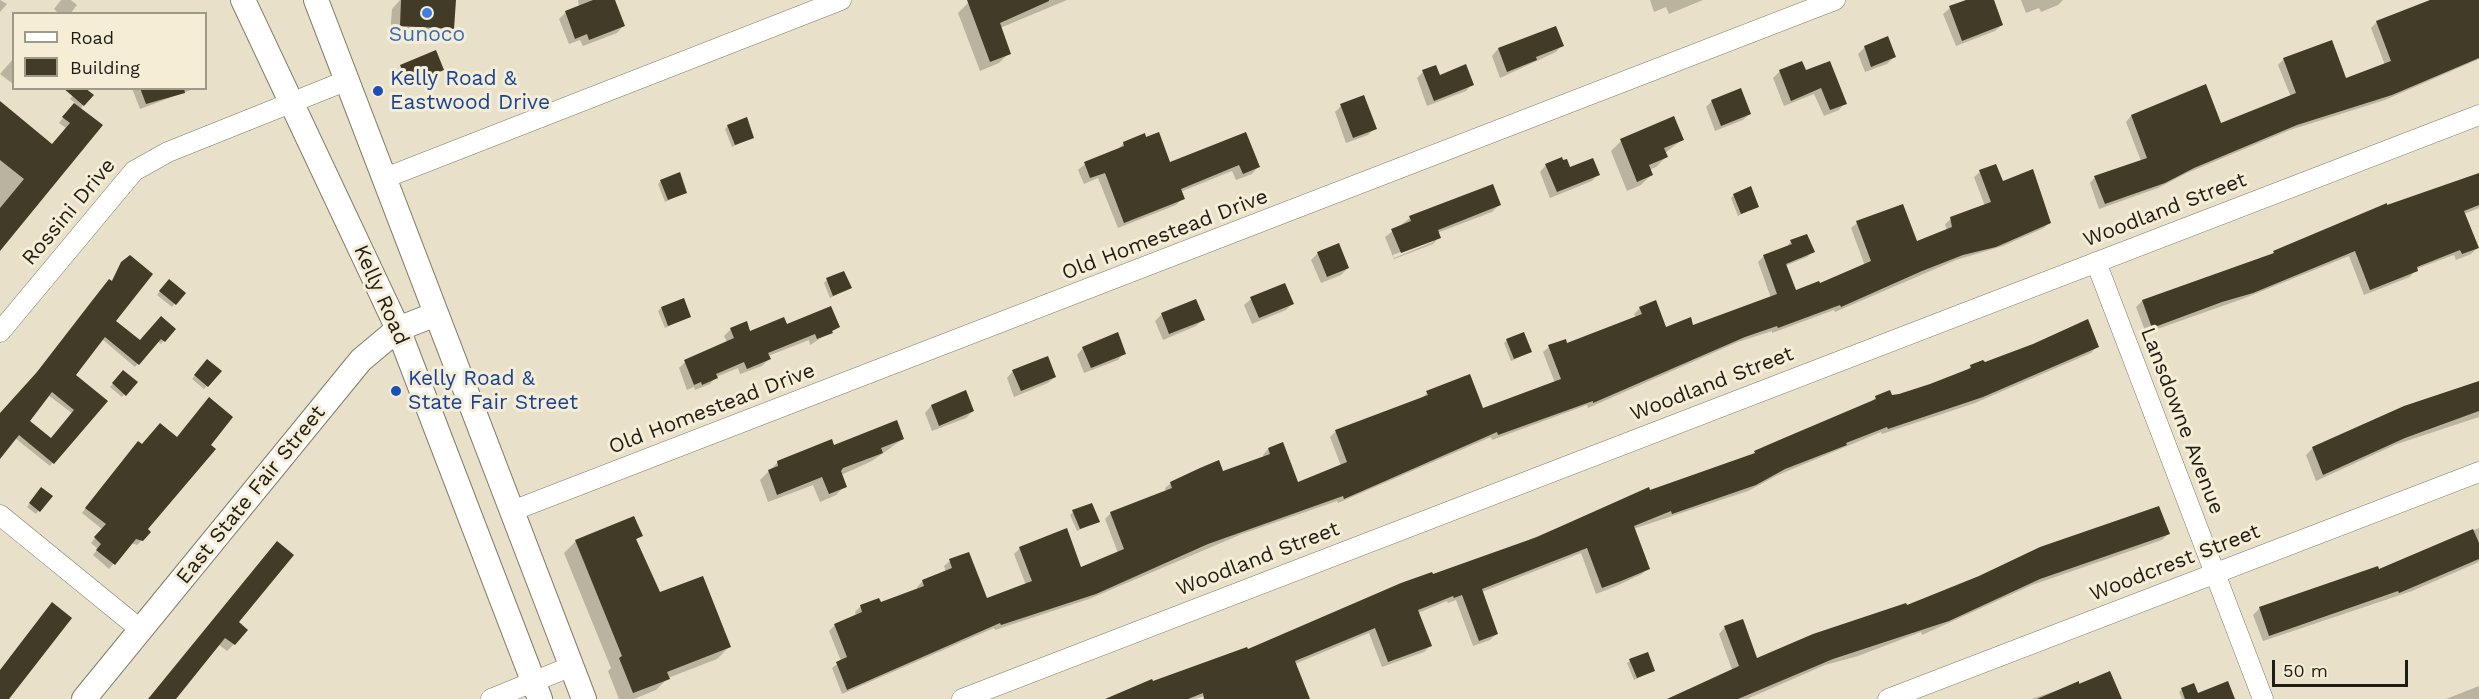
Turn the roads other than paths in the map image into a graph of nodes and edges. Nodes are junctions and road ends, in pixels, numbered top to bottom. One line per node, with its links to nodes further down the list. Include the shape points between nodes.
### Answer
1 (243, 0): 6 (street, Kelly Road)
2 (316, 0): 5 (street, Kelly Road)
3 (842, 0): 8 (street)
4 (1834, 0): 14 (street, Old Homestead Drive)
5 (348, 80): 6 (street, Rossini Drive); 8 (street, Kelly Road)
6 (290, 101): 11 (street, Kelly Road); 12 (street, Rossini Drive, via 159,156 134,171)
7 (2479, 116): 9 (street, Woodland Street)
8 (385, 178): 10 (street, Kelly Road)
9 (2096, 262): 16 (street, Lansdowne Avenue); 23 (street, Woodland Street)
10 (436, 314): 11 (street, East State Fair Street); 14 (street, Kelly Road)
11 (398, 329): 17 (street, East State Fair Street, via 362,360); 19 (street, Kelly Road)
12 (0, 332)
13 (2479, 472): 16 (street, Woodcrest Street)
14 (513, 511): 18 (street, Kelly Road)
15 (0, 515): 17 (street)
16 (2215, 574): 24 (street, Woodcrest Street); 25 (street, Lansdowne Avenue)
17 (141, 630): 20 (street, East State Fair Street)
18 (572, 666): 19 (street); 22 (street, Kelly Road)
19 (536, 690): 21 (street)
20 (84, 699)
21 (490, 699)
22 (584, 699)
23 (962, 699)
24 (1888, 699)
25 (2263, 699)

